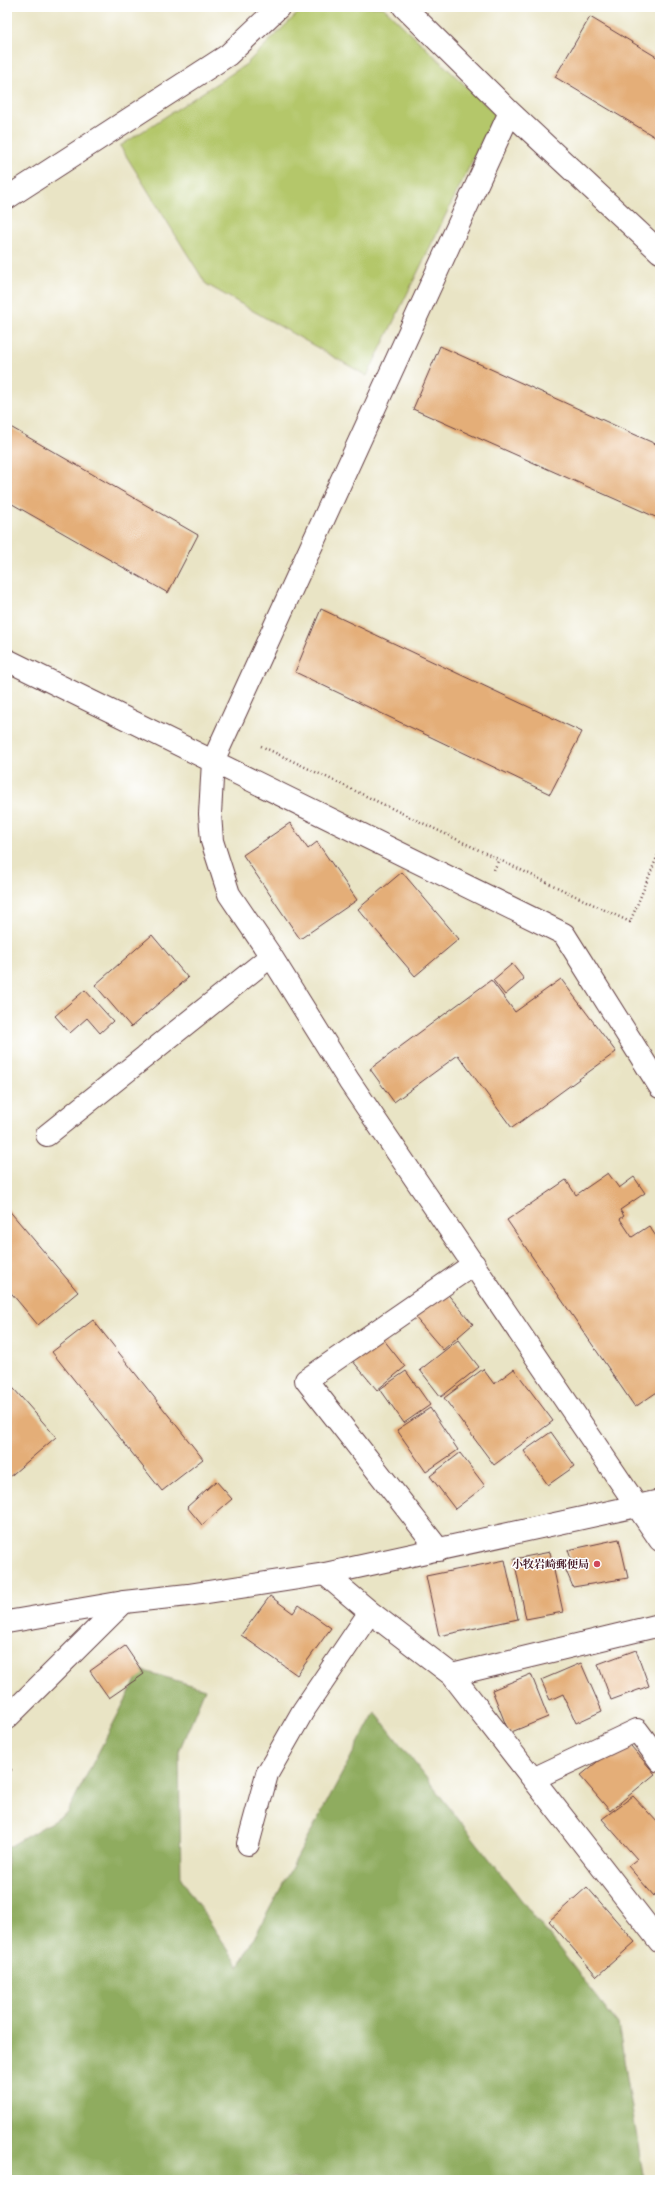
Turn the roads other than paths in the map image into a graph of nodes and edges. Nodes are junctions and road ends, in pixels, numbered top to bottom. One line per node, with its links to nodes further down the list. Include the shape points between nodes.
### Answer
1 (279, 7): 4 (street, via 228,55)
2 (404, 7): 3 (street)
3 (510, 112): 5 (street); 7 (street)
4 (7, 198)
5 (660, 252)
6 (7, 660): 7 (street)
7 (213, 761): 8 (street, via 210,814 212,841 229,894); 9 (street, via 564,934)
8 (271, 956): 10 (street); 11 (street, via 349,1081)
9 (660, 1087)
10 (47, 1135)
11 (474, 1264): 13 (street); 15 (street, via 306,1380)
12 (660, 1501): 13 (street)
13 (638, 1506): 14 (street); 15 (street)
14 (660, 1540)
15 (439, 1550): 16 (street)
16 (325, 1574): 17 (street); 18 (street)
17 (124, 1602): 19 (street); 22 (street)
18 (370, 1612): 21 (street); 25 (street, via 303,1712 267,1774)
19 (7, 1622)
20 (660, 1625): 21 (street)
21 (452, 1675): 24 (street)
22 (7, 1718)
23 (660, 1761): 24 (street, via 637,1730)
24 (533, 1779): 26 (street)
25 (248, 1844)
26 (660, 1942)

